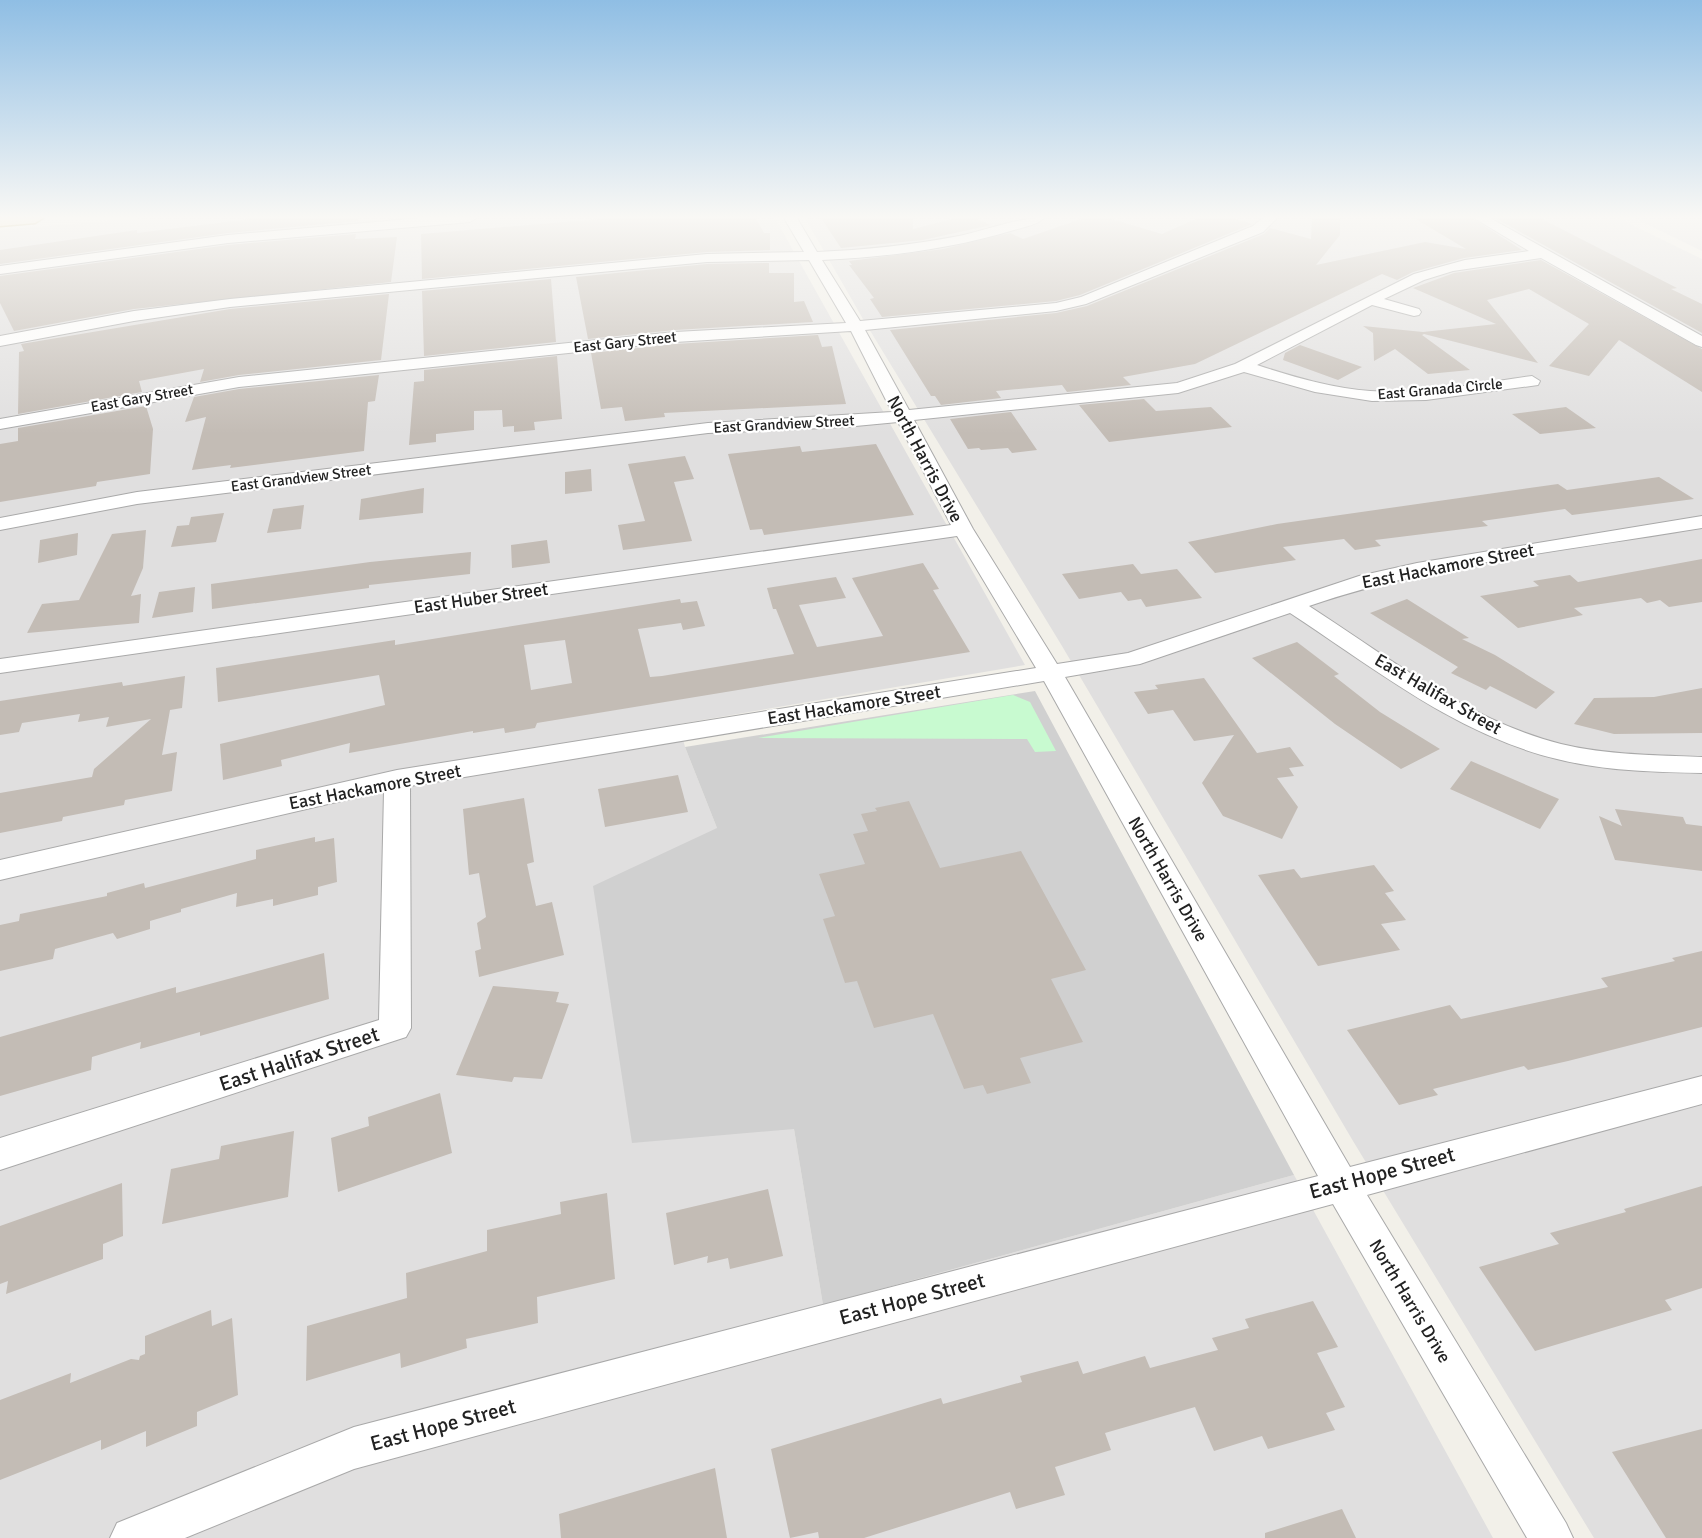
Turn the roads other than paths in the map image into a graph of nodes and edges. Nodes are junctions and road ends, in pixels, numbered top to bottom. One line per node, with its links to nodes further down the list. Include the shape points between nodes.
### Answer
1 (370, 290): 9 (street, via 134,316)
2 (833, 290): 8 (street, North Harris Drive)
3 (1111, 290): 8 (street, East Gary Street, via 1086,300 1021,312)
4 (1394, 290): 6 (street, East Grandview Street)
5 (1610, 290): 10 (street)
6 (1372, 300): 7 (street); 11 (street, East Grandview Street)
7 (1414, 312)
8 (856, 327): 13 (street, North Harris Drive); 14 (street, East Gary Street, via 675,337 251,381)
9 (0, 341)
10 (1702, 342)
11 (1243, 366): 12 (street, East Granada Circle, via 1301,385 1390,397); 13 (street, East Grandview Street, via 1178,388)
12 (1532, 381)
13 (903, 415): 16 (street, East Grandview Street, via 779,427 708,428 137,498); 17 (street, North Harris Drive)
14 (0, 424)
15 (1702, 522): 18 (street, East Hackamore Street, via 1417,569 1359,582)
16 (0, 524)
17 (963, 529): 19 (street, East Huber Street); 20 (street, North Harris Drive)
18 (1293, 605): 20 (street, East Hackamore Street, via 1132,659); 21 (street, East Halifax Street, via 1492,728 1556,751 1630,762)
19 (0, 666)
20 (1051, 673): 22 (street, East Hackamore Street); 26 (street, North Harris Drive)
21 (1702, 765)
22 (397, 779): 23 (street, East Hackamore Street); 25 (street, East Halifax Street, via 395,1029)
23 (0, 870)
24 (1702, 1089): 26 (street, East Hope Street)
25 (0, 1154)
26 (1341, 1184): 27 (street, East Hope Street, via 354,1448); 28 (street, North Harris Drive)
27 (132, 1538)
28 (1551, 1538)

